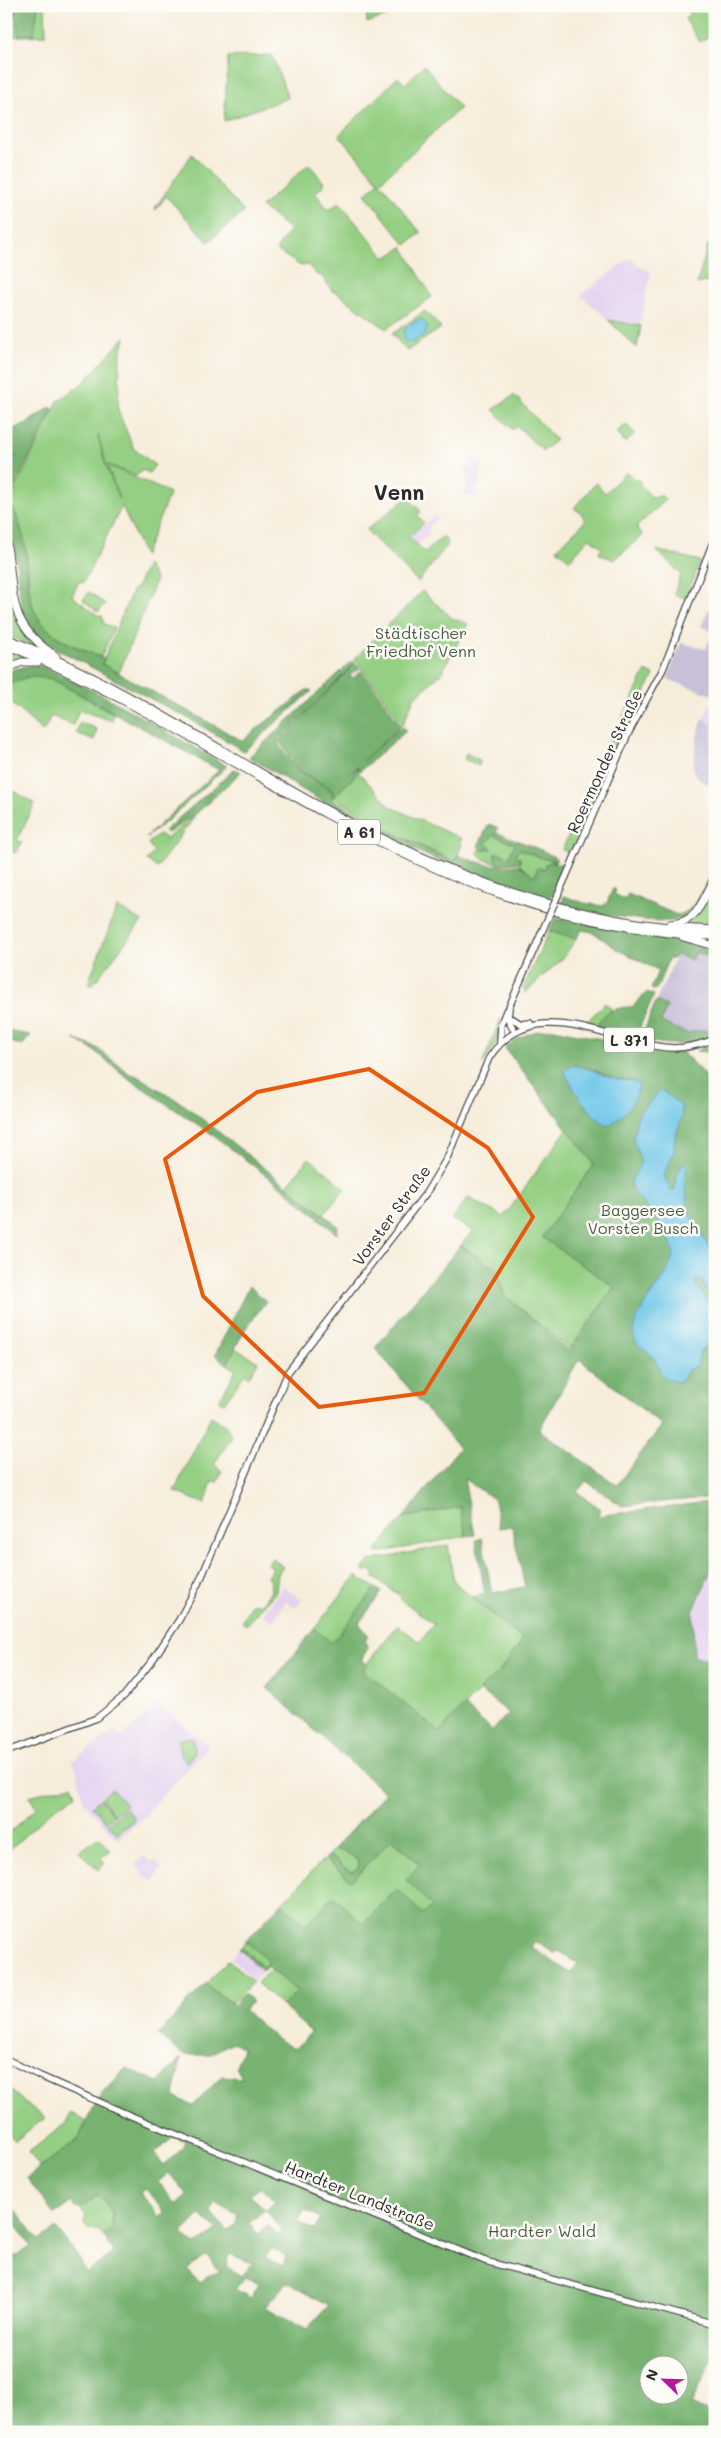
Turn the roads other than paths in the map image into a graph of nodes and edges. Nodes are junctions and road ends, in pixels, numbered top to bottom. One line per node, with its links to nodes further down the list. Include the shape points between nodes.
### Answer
1 (715, 537): 14 (main road, Roermonder Straße, bridge, via 663,669 629,732)
2 (7, 542): 6 (highway, via 15,608 22,625 39,643)
3 (6, 638): 6 (highway, A 61)
4 (6, 645): 5 (highway, A 61)
5 (48, 664): 7 (highway, via 28,660); 11 (highway, A 61, via 171,726 329,817 439,872 558,914)
6 (73, 667): 9 (highway, A 61, via 320,806 406,850 526,898)
7 (6, 669)
8 (715, 878): 9 (highway, via 701,906 688,920 674,924)
9 (640, 924): 10 (highway, A 61)
10 (715, 930)
11 (679, 935): 12 (highway, A 61); 13 (highway)
12 (715, 936)
13 (715, 946)
14 (514, 995): 15 (main road, Roermonder Straße); 16 (main road, Roermonder Straße)
15 (508, 1007): 18 (main road, via 508,1018); 20 (main road, Roermonder Straße, via 500,1024 501,1040)
16 (513, 1019): 17 (main road, via 521,1024); 18 (main road)
17 (537, 1024): 18 (main road, L 371); 19 (main road, L 371, via 569,1025 674,1048)
18 (517, 1031): 20 (main road, L 371)
19 (715, 1039)
20 (498, 1045): 21 (main road, Vorster Straße / L 371, via 489,1058 446,1159 426,1193 296,1360 280,1388 208,1564 179,1620 152,1661 122,1698 98,1718)
21 (6, 1752)
22 (6, 2059): 23 (main road, Hardter Landstraße, via 129,2114 485,2261)
23 (715, 2324)

